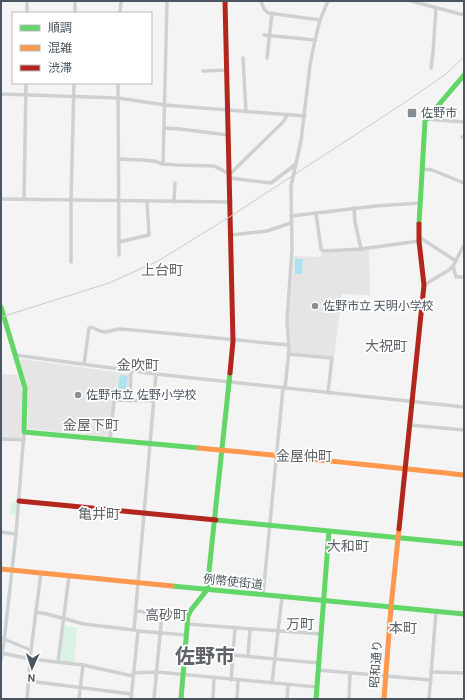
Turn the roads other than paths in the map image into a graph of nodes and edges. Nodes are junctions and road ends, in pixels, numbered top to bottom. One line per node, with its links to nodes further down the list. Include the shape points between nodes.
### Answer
1 (27, 1): 12 (street)
2 (75, 1): 13 (street)
3 (121, 1): 14 (street)
4 (167, 1): 34 (street)
5 (225, 1): 24 (street)
6 (261, 1): 15 (street, via 264,9)
7 (328, 1): 17 (street)
8 (411, 1): 10 (street)
9 (433, 1): 10 (street)
10 (431, 7): 11 (street)
11 (436, 8): 16 (street); 23 (street)
12 (27, 12)
13 (75, 12)
14 (120, 12)
15 (272, 13): 17 (street); 19 (street)
16 (464, 15)
17 (320, 20): 20 (street)
18 (264, 35): 19 (street)
19 (270, 36): 20 (street); 22 (street)
20 (315, 40): 38 (street)
21 (243, 58): 36 (street)
22 (267, 58)
23 (431, 68)
24 (227, 70): 25 (street); 35 (street)
25 (203, 71)
26 (464, 75): 39 (street)
27 (26, 84): 31 (street)
28 (74, 84): 32 (street)
29 (118, 84): 33 (street)
30 (1, 94): 31 (street)
31 (26, 95): 32 (street); 51 (street)
32 (73, 96): 33 (street); 52 (street)
33 (118, 98): 34 (street); 43 (street)
34 (165, 105): 35 (street); 41 (street)
35 (228, 110): 36 (street); 42 (street)
36 (246, 112): 37 (street)
37 (287, 115): 38 (street); 47 (street)
38 (305, 116): 45 (street)
39 (426, 119): 40 (street); 46 (street, 昭和通り)
40 (464, 122)
41 (164, 128): 42 (street); 44 (street)
42 (228, 135): 47 (street)
43 (118, 159): 44 (street); 53 (street)
44 (163, 164): 47 (street, via 214,166)
45 (296, 164): 47 (street, via 271,182); 60 (street, via 291,186)
46 (423, 169): 49 (street); 57 (street, 昭和通り)
47 (230, 176): 56 (street)
48 (174, 183): 55 (street)
49 (464, 183)
50 (1, 199): 51 (street)
51 (24, 199): 52 (street)
52 (71, 200): 53 (street); 69 (street)
53 (118, 200): 54 (street); 64 (street)
54 (147, 201): 55 (street); 64 (street, via 149,235)
55 (174, 202): 56 (street)
56 (231, 202): 62 (street)
57 (420, 203): 58 (street); 63 (street, 昭和通り)
58 (354, 208): 59 (street); 66 (street)
59 (316, 214): 60 (street); 66 (street, via 322,251)
60 (290, 216): 61 (street)
61 (291, 223): 62 (street, via 267,231); 75 (street, via 292,250 287,320)
62 (231, 235): 74 (street)
63 (419, 239): 66 (street); 68 (street); 72 (street, 昭和通り)
64 (119, 242): 67 (street)
65 (464, 244): 68 (street)
66 (361, 249)
67 (119, 256)
68 (456, 261): 70 (street)
69 (71, 262)
70 (453, 266): 71 (street, via 456,276); 72 (street)
71 (464, 277)
72 (424, 285): 86 (street, 昭和通り)
73 (1, 309): 77 (street)
74 (233, 341): 75 (street); 78 (street, via 119,329 105,332 91,327); 81 (street)
75 (289, 345): 76 (street)
76 (288, 354): 82 (street); 83 (street, via 332,358)
77 (15, 355): 78 (street); 90 (street, via 25,388)
78 (84, 364): 79 (street)
79 (131, 371): 80 (street); 84 (street)
80 (156, 374): 81 (street); 85 (street)
81 (229, 382): 82 (street); 95 (street)
82 (284, 388): 83 (street); 96 (street)
83 (328, 393): 86 (street)
84 (130, 400): 85 (street); 93 (street, via 114,402)
85 (154, 401): 94 (street)
86 (412, 402): 87 (street); 88 (street, 昭和通り)
87 (464, 407)
88 (410, 425): 89 (street); 97 (street, 昭和通り)
89 (464, 430)
90 (24, 432): 92 (street); 93 (street)
91 (1, 439): 92 (street)
92 (24, 440): 99 (street)
93 (110, 440): 94 (street)
94 (150, 444): 95 (street); 100 (street)
95 (222, 450): 96 (street); 101 (street)
96 (276, 456): 97 (street); 102 (street)
97 (405, 469): 98 (street); 106 (street, 昭和通り)
98 (464, 475)
99 (19, 501): 100 (street); 105 (street)
100 (144, 513): 101 (street); 112 (street)
101 (214, 519): 102 (street); 113 (street)
102 (270, 525): 103 (street); 114 (street)
103 (329, 530): 106 (street); 116 (street)
104 (1, 532): 105 (street)
105 (16, 534): 109 (street)
106 (398, 538): 107 (street); 117 (street, 昭和通り)
107 (464, 544)
108 (1, 569): 109 (street, 例幣使街道)
109 (12, 570): 110 (street, 例幣使街道); 131 (street)
110 (41, 573): 111 (street, 例幣使街道); 119 (street)
111 (69, 576): 112 (street, 例幣使街道); 122 (street)
112 (138, 582): 113 (street, 例幣使街道); 118 (street)
113 (207, 590): 114 (street, 例幣使街道); 123 (street, via 191,610)
114 (263, 595): 115 (street, 例幣使街道)
115 (282, 597): 116 (street, 例幣使街道); 127 (street)
116 (324, 601): 117 (street, 例幣使街道); 129 (street)
117 (391, 607): 120 (street, 例幣使街道); 149 (street, 昭和通り)
118 (136, 611): 126 (street); 128 (street, via 162,614)
119 (36, 612): 122 (street); 132 (street)
120 (436, 612): 121 (street, 例幣使街道); 144 (street)
121 (464, 614)
122 (64, 619): 126 (street); 139 (street)
123 (187, 624): 124 (street); 130 (street)
124 (235, 628): 125 (street); 134 (street)
125 (250, 629): 127 (street); 135 (street)
126 (136, 630): 128 (street); 146 (street)
127 (279, 631): 129 (street); 137 (street)
128 (160, 634): 130 (street); 143 (street)
129 (321, 634): 140 (street)
130 (186, 635): 148 (street)
131 (3, 639): 132 (street); 133 (street)
132 (31, 650): 136 (street)
133 (2, 654): 136 (street); 138 (street)
134 (233, 655): 135 (street); 151 (street)
135 (248, 656): 137 (street)
136 (31, 659): 139 (street); 154 (street)
137 (275, 659): 140 (street); 155 (street)
138 (1, 660)
139 (58, 662): 141 (street)
140 (319, 663): 142 (street)
141 (83, 666): 146 (street); 158 (street)
142 (318, 670): 145 (street); 157 (street)
143 (156, 672): 146 (street); 148 (street); 163 (street)
144 (431, 672): 147 (street); 153 (street)
145 (350, 673): 149 (street); 169 (street)
146 (133, 674): 159 (street)
147 (464, 674)
148 (183, 675): 150 (street); 164 (street)
149 (385, 676): 153 (street); 170 (street, 昭和通り)
150 (214, 678): 151 (street); 165 (street)
151 (231, 680): 152 (street)
152 (238, 680): 155 (street); 166 (street)
153 (430, 680): 171 (street)
154 (29, 681): 158 (street); 160 (street)
155 (272, 683): 156 (street)
156 (288, 685): 157 (street); 167 (street)
157 (317, 687): 168 (street)
158 (80, 688): 159 (street); 161 (street)
159 (131, 694): 162 (street)
160 (27, 699)
161 (79, 699)
162 (131, 699)
163 (154, 699)
164 (181, 699)
165 (214, 699)
166 (237, 699)
167 (287, 699)
168 (316, 699)
169 (348, 699)
170 (384, 699)
171 (429, 699)

